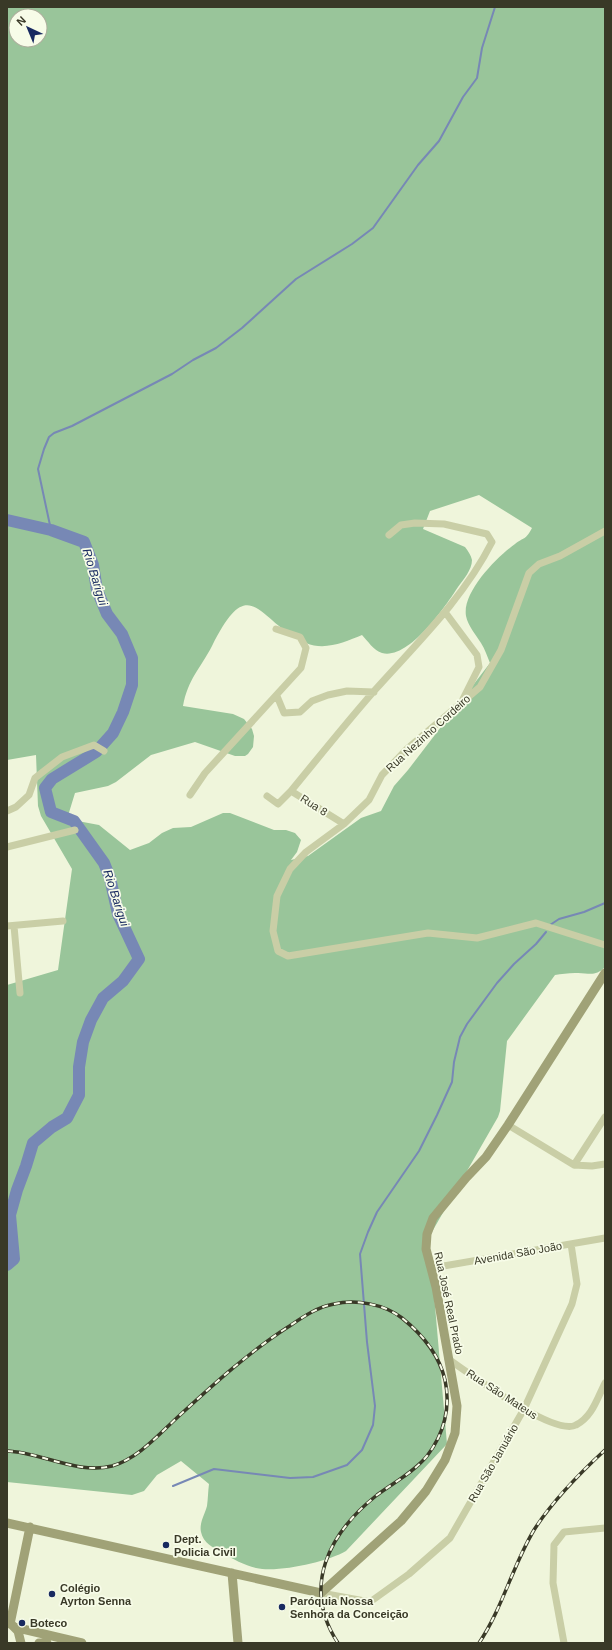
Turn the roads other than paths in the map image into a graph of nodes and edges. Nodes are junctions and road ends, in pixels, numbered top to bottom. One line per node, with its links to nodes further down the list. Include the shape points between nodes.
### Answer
1 (605, 531): 7 (street, Rua Nezinho Cordeiro, via 560,556 539,564 529,573 501,650 480,687)
2 (389, 535): 3 (street, via 401,524 415,523 444,524 487,534 492,542 483,559)
3 (445, 612): 5 (street); 7 (street, via 477,655 479,667)
4 (276, 629): 6 (street, via 300,637 306,648 301,668)
5 (374, 692): 6 (street, via 347,691 328,695 312,701 300,712 284,713); 9 (street)
6 (277, 696): 10 (street, via 206,773)
7 (459, 704): 13 (street, Rua Nezinho Cordeiro, via 382,775 369,800)
8 (104, 751): 12 (street, via 94,745 62,757 35,778 29,795 16,807)
9 (291, 791): 11 (street, Rua 8, via 278,804); 13 (street, Rua 8)
10 (190, 795)
11 (267, 796)
12 (7, 811)
13 (344, 824): 18 (street, Rua Nezinho Cordeiro, via 306,852 290,869 277,896 273,931 278,952 288,956 428,933 477,938 536,923)
14 (74, 830): 15 (street)
15 (7, 847)
16 (63, 921): 17 (street)
17 (11, 926): 20 (street)
18 (605, 945)
19 (605, 973): 22 (street, Rua José Real Prado)
20 (20, 993)
21 (605, 1117): 24 (street)
22 (508, 1125): 24 (street); 27 (street, Rua José Real Prado, via 486,1157 433,1218 427,1234 426,1249)
23 (605, 1164): 24 (street)
24 (574, 1165)
25 (605, 1238): 26 (street, Avenida São João)
26 (571, 1244): 27 (street, Avenida São João); 30 (street, Rua São Januário, via 577,1284 572,1304)
27 (432, 1268): 28 (street, Rua José Real Prado)
28 (448, 1358): 30 (street, Rua São Mateus); 35 (street, Rua José Real Prado, via 457,1406 455,1433 445,1460 426,1491 401,1521)
29 (605, 1384): 30 (street, Rua São Mateus, via 588,1418 574,1426 550,1423)
30 (524, 1409): 35 (street, Rua São Januário, via 450,1538 409,1574 370,1602)
31 (7, 1523): 32 (street)
32 (30, 1528): 34 (street); 36 (street)
33 (605, 1528): 42 (street, via 564,1532 554,1545 553,1582)
34 (232, 1574): 35 (street); 41 (street)
35 (321, 1593)
36 (10, 1625): 37 (street, via 18,1632); 40 (street)
37 (21, 1643)
38 (39, 1643): 39 (street)
39 (47, 1643)
40 (82, 1643)
41 (238, 1643)
42 (564, 1643)

